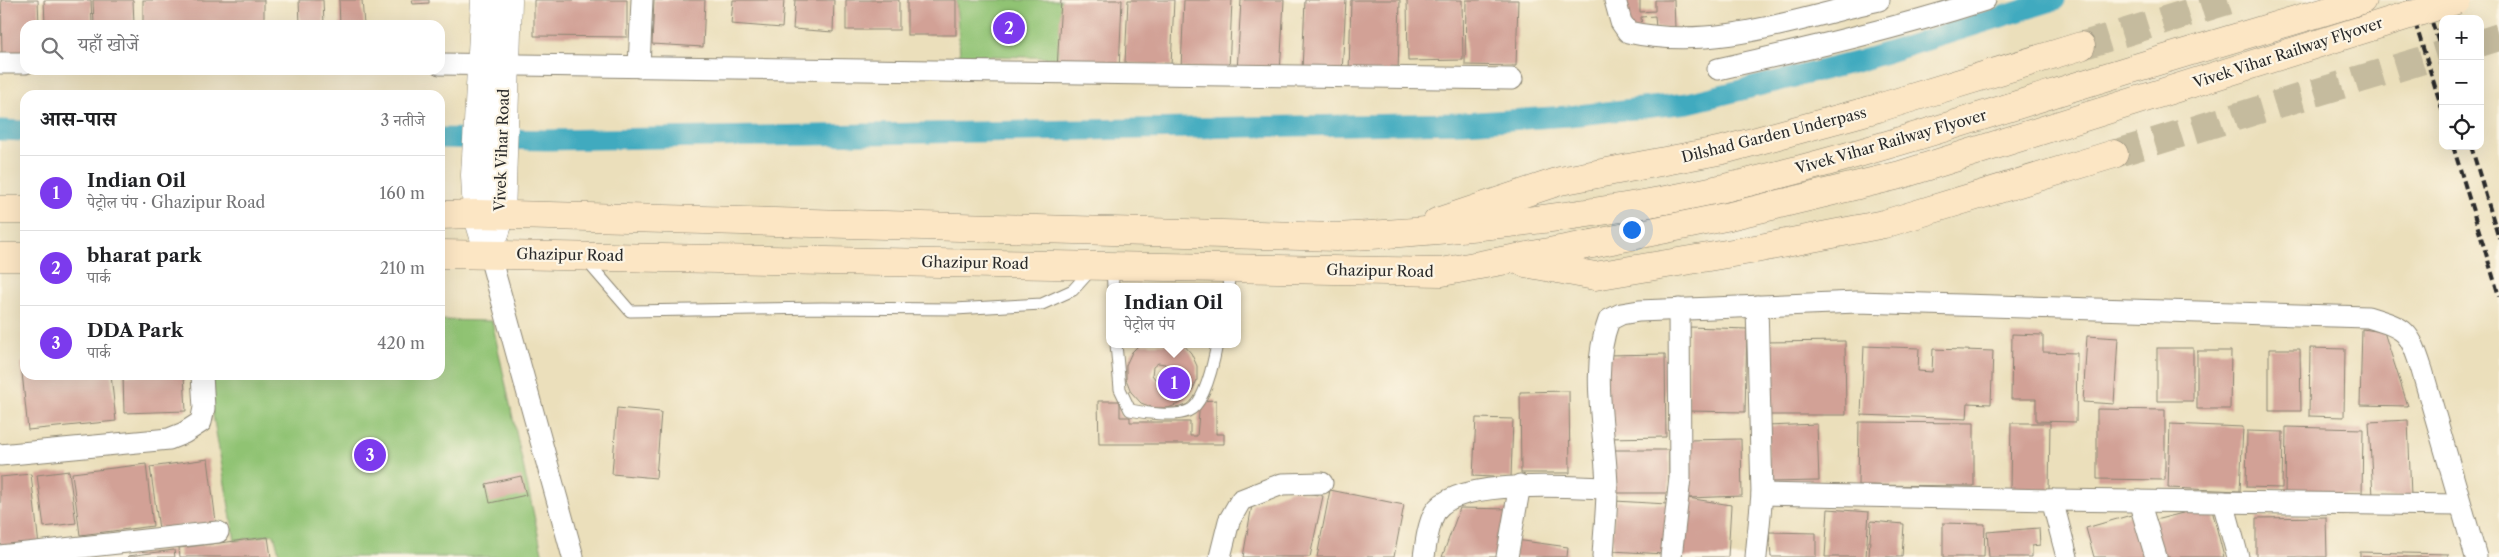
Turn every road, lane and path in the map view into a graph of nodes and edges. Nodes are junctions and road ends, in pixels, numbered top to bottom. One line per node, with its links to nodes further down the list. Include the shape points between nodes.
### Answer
1 (485, 0): 13 (street, Vivek Vihar Road)
2 (508, 0): 13 (street, Vivek Vihar Road)
3 (642, 0): 14 (street)
4 (1616, 0): 5 (street, via 1621,22 1628,32 1701,37 1759,30)
5 (1879, 0)
6 (1985, 0): 15 (street, via 1939,15)
7 (2457, 0): 29 (main road, Vivek Vihar Railway Flyover, bridge, via 1900,175 1730,216)
8 (2357, 2): 23 (main road, Vivek Vihar Railway Flyover, via 1892,145 1729,186 1587,213 1468,229)
9 (2081, 46): 23 (main road, Dilshad Garden Underpass, via 1878,108 1724,150 1560,182)
10 (0, 63): 11 (street)
11 (20, 63)
12 (445, 64): 13 (street)
13 (493, 64): 14 (street); 17 (street, Vivek Vihar Road)
14 (639, 67): 16 (street)
15 (1718, 69)
16 (1512, 79)
17 (491, 107): 22 (street, Vivek Vihar Road, via 503,179); 22 (street, Vivek Vihar Road, via 475,175)
18 (2114, 154): 29 (main road, via 1884,224 1750,250 1595,276)
19 (0, 210): 20 (main road)
20 (20, 210)
21 (445, 215): 22 (main road)
22 (489, 215): 23 (main road, via 1336,236); 24 (street, Vivek Vihar Road)
23 (1408, 233)
24 (489, 253): 25 (main road, Ghazipur Road); 26 (main road, Ghazipur Road); 48 (street)
25 (445, 254)
26 (582, 255): 30 (main road, Ghazipur Road); 30 (lane, via 630,311 955,309 1042,304)
27 (0, 257): 28 (main road)
28 (20, 257)
29 (1509, 260): 31 (main road, Ghazipur Road, via 1442,272)
30 (1107, 273): 31 (main road, Ghazipur Road)
31 (1229, 278)
32 (1757, 306): 33 (street); 41 (street); 45 (street, via 1857,302 2368,317 2401,327 2414,346)
33 (1678, 309): 40 (street, via 1640,311 1608,320 1602,337 1599,365); 53 (street, via 1680,478)
34 (1116, 348): 35 (lane, via 1120,389 1130,410 1147,414 1188,412 1194,408 1212,371)
35 (1217, 348)
36 (202, 380): 37 (street, via 204,408 200,422 169,439)
37 (0, 454)
38 (1322, 483): 49 (street, via 1282,484 1241,500 1229,521)
39 (1520, 485): 40 (street); 50 (street, via 1448,499 1435,511); 51 (street)
40 (1606, 488): 52 (street)
41 (1762, 494): 42 (street); 54 (street)
42 (2052, 500): 43 (street); 55 (street)
43 (2139, 501): 44 (street); 56 (street)
44 (2223, 502): 45 (street); 57 (street)
45 (2460, 505): 58 (street)
46 (218, 532): 47 (street)
47 (0, 556)
48 (573, 557)
49 (1220, 557)
50 (1424, 557)
51 (1507, 557)
52 (1603, 557)
53 (1671, 557)
54 (1756, 557)
55 (2067, 557)
56 (2156, 557)
57 (2238, 557)
58 (2476, 557)

